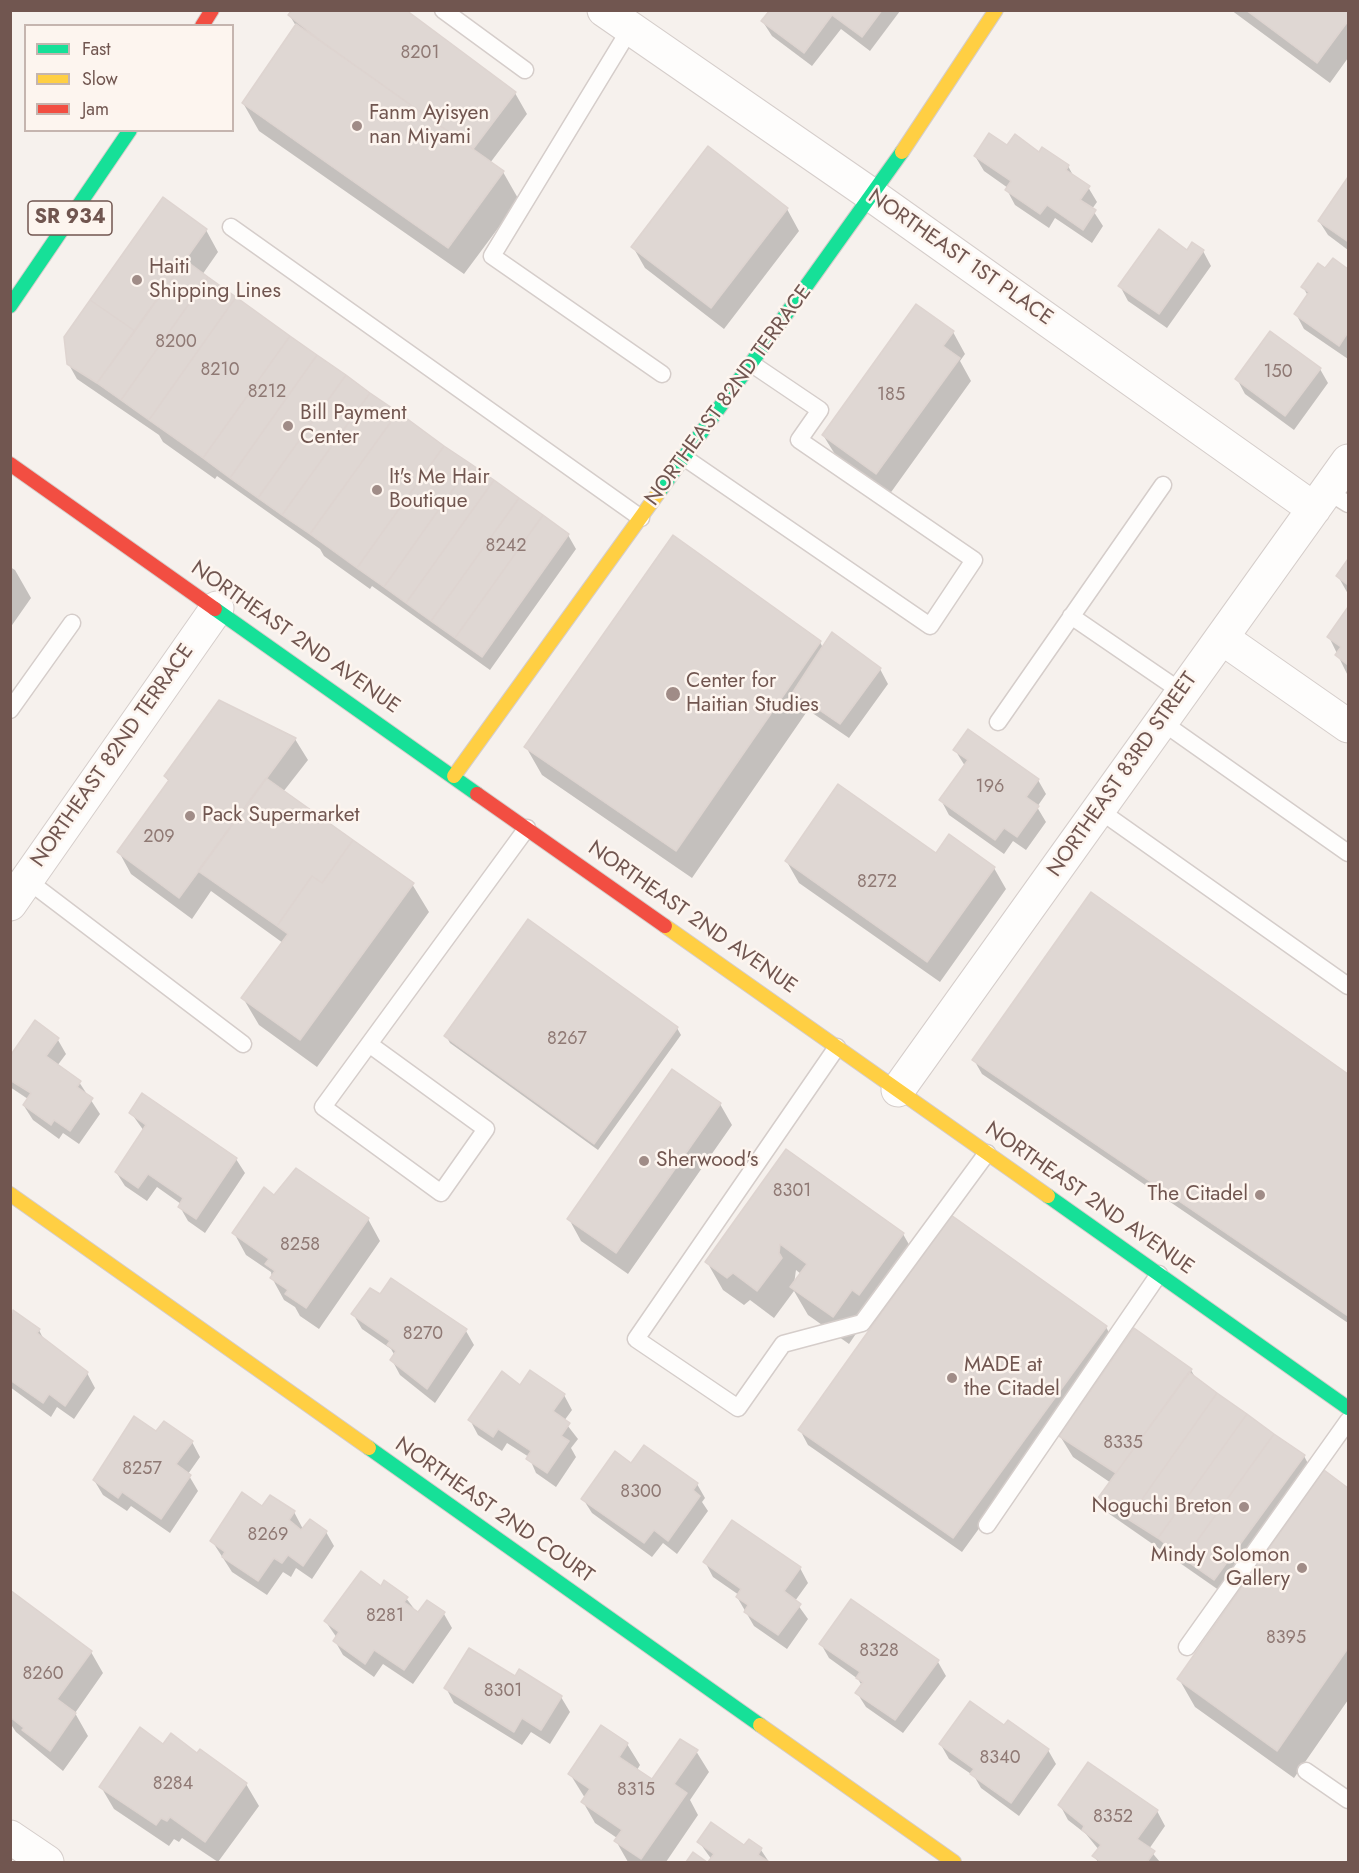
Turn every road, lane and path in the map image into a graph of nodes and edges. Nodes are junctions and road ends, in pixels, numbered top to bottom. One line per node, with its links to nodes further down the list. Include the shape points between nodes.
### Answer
1 (212, 10): 5 (street)
2 (443, 10): 7 (lane)
3 (604, 10): 6 (street, NORTHEAST 1ST PLACE)
4 (996, 10): 9 (street, NORTHEAST 82ND TERRACE)
5 (203, 24)
6 (630, 29): 9 (street, NORTHEAST 1ST PLACE); 13 (lane, via 492,256)
7 (525, 70)
8 (129, 132): 11 (street, SR 934)
9 (873, 196): 12 (street, NORTHEAST 82ND TERRACE); 18 (street, NORTHEAST 1ST PLACE)
10 (231, 227): 19 (lane)
11 (10, 306)
12 (752, 364): 14 (street, NORTHEAST 82ND TERRACE); 14 (lane, via 820,410 799,440 974,560 930,626)
13 (662, 374)
14 (685, 458): 19 (street, NORTHEAST 82ND TERRACE)
15 (1348, 461): 18 (street, NORTHEAST 83RD STREET)
16 (10, 464): 20 (street, NORTHEAST 2ND AVENUE)
17 (1164, 485): 21 (lane)
18 (1330, 501): 23 (street, NORTHEAST 83RD STREET)
19 (641, 518): 29 (street, NORTHEAST 82ND TERRACE)
20 (217, 608): 29 (street, NORTHEAST 2ND AVENUE); 33 (street, NORTHEAST 82ND TERRACE)
21 (1071, 616): 24 (lane); 26 (lane)
22 (72, 623): 25 (lane)
23 (1222, 638): 24 (street, NORTHEAST 83RD STREET); 28 (street)
24 (1182, 692): 27 (street, NORTHEAST 83RD STREET)
25 (10, 710)
26 (998, 722)
27 (1162, 722): 30 (street, NORTHEAST 83RD STREET); 32 (lane)
28 (1348, 726)
29 (454, 776): 31 (street, NORTHEAST 2ND AVENUE)
30 (1099, 810): 34 (lane); 38 (street, NORTHEAST 83RD STREET)
31 (527, 828): 36 (lane); 37 (street, NORTHEAST 2ND AVENUE)
32 (1348, 853)
33 (19, 892): 35 (lane)
34 (1348, 986)
35 (243, 1044)
36 (369, 1044): 36 (lane, via 323,1107 441,1193 486,1129)
37 (837, 1047): 38 (street, NORTHEAST 2ND AVENUE); 39 (lane, via 636,1339 738,1408 783,1344 862,1323)
38 (898, 1090): 39 (street, NORTHEAST 2ND AVENUE)
39 (987, 1153): 41 (street, NORTHEAST 2ND AVENUE)
40 (10, 1194): 50 (street, NORTHEAST 2ND COURT)
41 (1159, 1274): 42 (street, NORTHEAST 2ND AVENUE); 44 (lane)
42 (1348, 1408)
43 (1348, 1421): 45 (lane)
44 (987, 1525)
45 (1187, 1647)
46 (1306, 1771): 47 (lane)
47 (1348, 1800)
48 (10, 1837): 49 (street)
49 (47, 1863)
50 (954, 1863)

